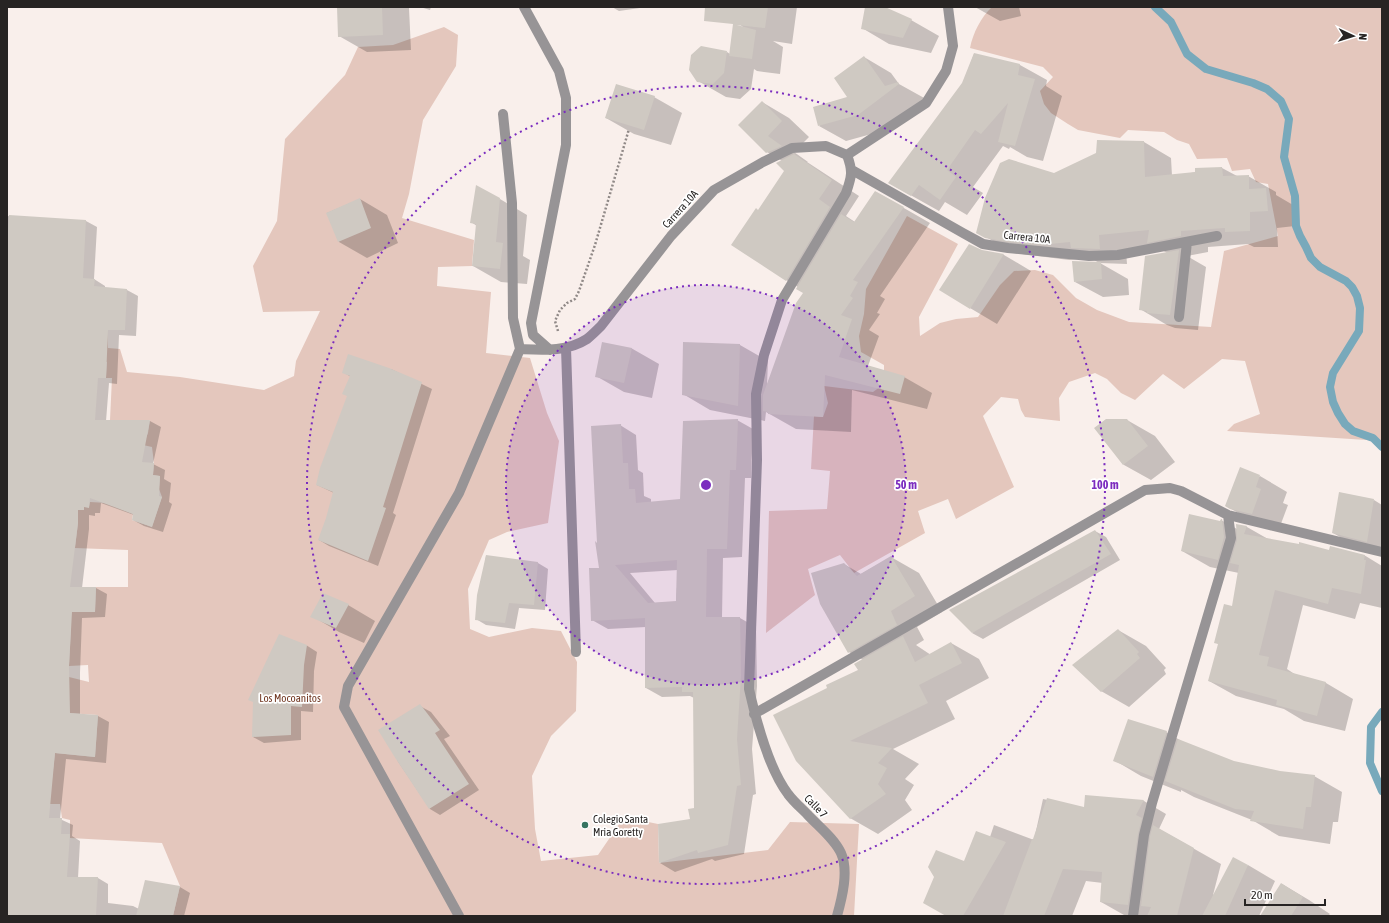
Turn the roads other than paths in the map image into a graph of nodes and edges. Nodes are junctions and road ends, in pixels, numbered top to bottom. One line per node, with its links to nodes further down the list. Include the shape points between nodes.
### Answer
1 (524, 7): 11 (street, via 559,72 566,98 566,145 531,323 533,335)
2 (948, 7): 4 (street, via 953,46 946,71 926,103)
3 (503, 114): 10 (street, via 512,203 513,318)
4 (847, 155): 5 (street); 9 (street, Carrera 10A, via 826,146 792,148 714,190 671,236 601,326 587,339)
5 (852, 170): 7 (street, Carrera 10A, via 983,244 1089,256 1118,255); 15 (street, Calle 7, via 846,193 782,300 764,355 756,394 757,460 749,689)
6 (1217, 236): 7 (street, Carrera 10A)
7 (1187, 242): 8 (street)
8 (1179, 317)
9 (566, 348): 11 (street, Carrera 10A); 14 (street)
10 (520, 349): 11 (street, Carrera 10A); 16 (street, via 459,493 348,686 344,707)
11 (550, 350)
12 (1228, 515): 13 (street); 15 (street, via 1181,491 1170,488 1145,490); 18 (street, via 1231,538 1152,803 1144,835)
13 (1382, 552)
14 (576, 652)
15 (754, 714): 17 (street, Calle 7, via 773,767 788,794 841,854 844,868 843,892)
16 (459, 916)
17 (837, 916)
18 (1133, 916)

